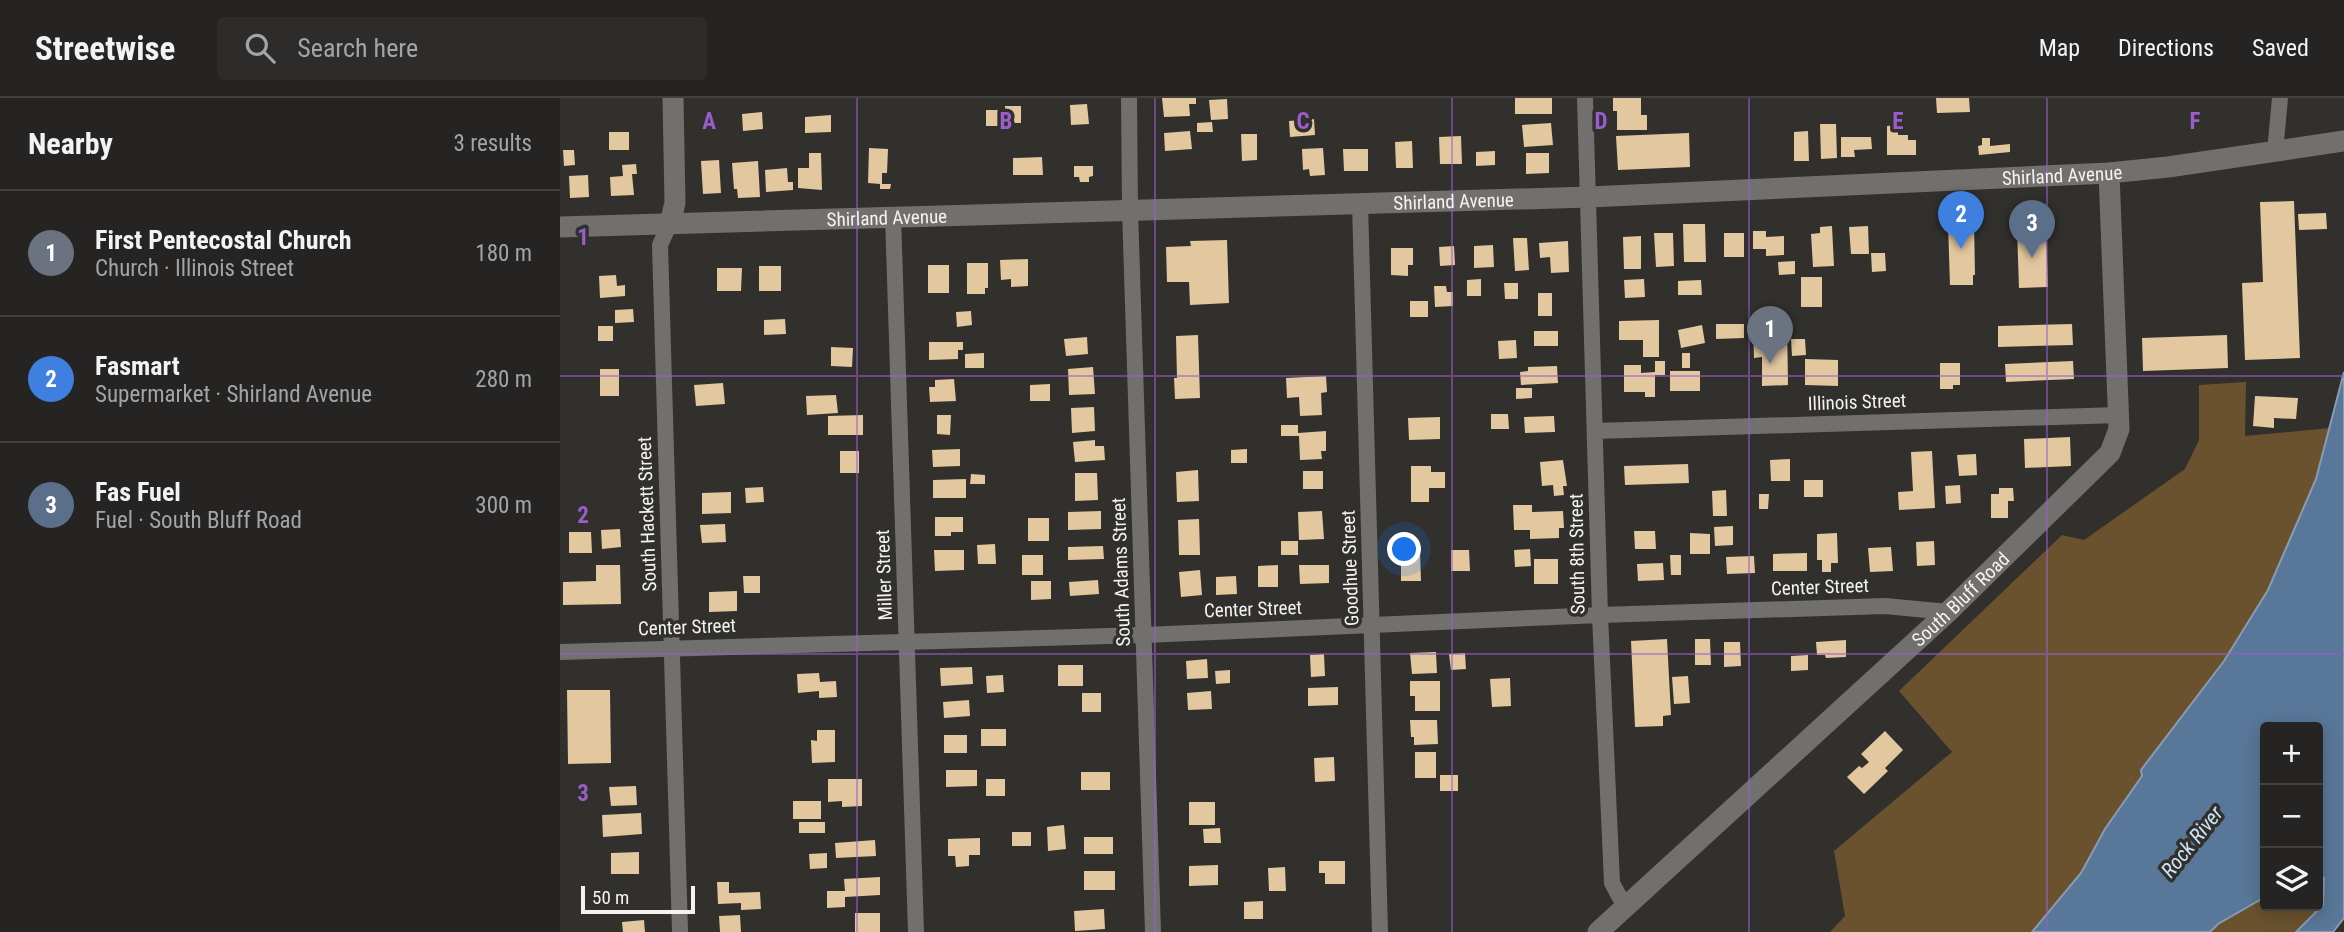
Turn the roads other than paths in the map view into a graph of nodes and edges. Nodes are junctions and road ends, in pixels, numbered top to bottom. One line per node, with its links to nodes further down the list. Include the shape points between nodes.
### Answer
1 (673, 98): 12 (street, via 675,203)
2 (1129, 98): 10 (street, South Adams Street)
3 (1585, 98): 8 (street, South 8th Street)
4 (2280, 98): 6 (street)
5 (2344, 141): 6 (street, Shirland Avenue)
6 (2275, 152): 7 (street, Shirland Avenue)
7 (2109, 173): 8 (street, Shirland Avenue); 14 (street, South Bluff Road)
8 (1589, 197): 9 (street, Shirland Avenue); 15 (street, South 8th Street)
9 (1360, 203): 10 (street, Shirland Avenue); 18 (street, Goodhue Street)
10 (1130, 210): 11 (street, Shirland Avenue); 19 (street, South Adams Street)
11 (893, 216): 12 (street, Shirland Avenue); 20 (street, Miller Street)
12 (670, 223): 13 (street, Shirland Avenue); 21 (street, South Hackett Street, via 660,245)
13 (560, 227)
14 (2119, 415): 15 (street, Illinois Street); 16 (street, South Bluff Road, via 2115,444 2101,463)
15 (1595, 430): 17 (street, South 8th Street)
16 (1948, 612): 17 (street, Center Street, via 1885,606); 23 (street, South Bluff Road)
17 (1600, 615): 18 (street, Center Street); 23 (street, South 8th Street, via 1612,883)
18 (1372, 626): 19 (street, Center Street); 27 (street, Goodhue Street)
19 (1144, 635): 20 (street, Center Street); 26 (street, South Adams Street)
20 (907, 642): 21 (street, Center Street); 25 (street, Miller Street)
21 (673, 648): 22 (street, Center Street); 24 (street, South Hackett Street)
22 (560, 652)
23 (1625, 907): 28 (street, South Bluff Road)
24 (680, 932)
25 (916, 932)
26 (1153, 932)
27 (1380, 932)
28 (1598, 932)

